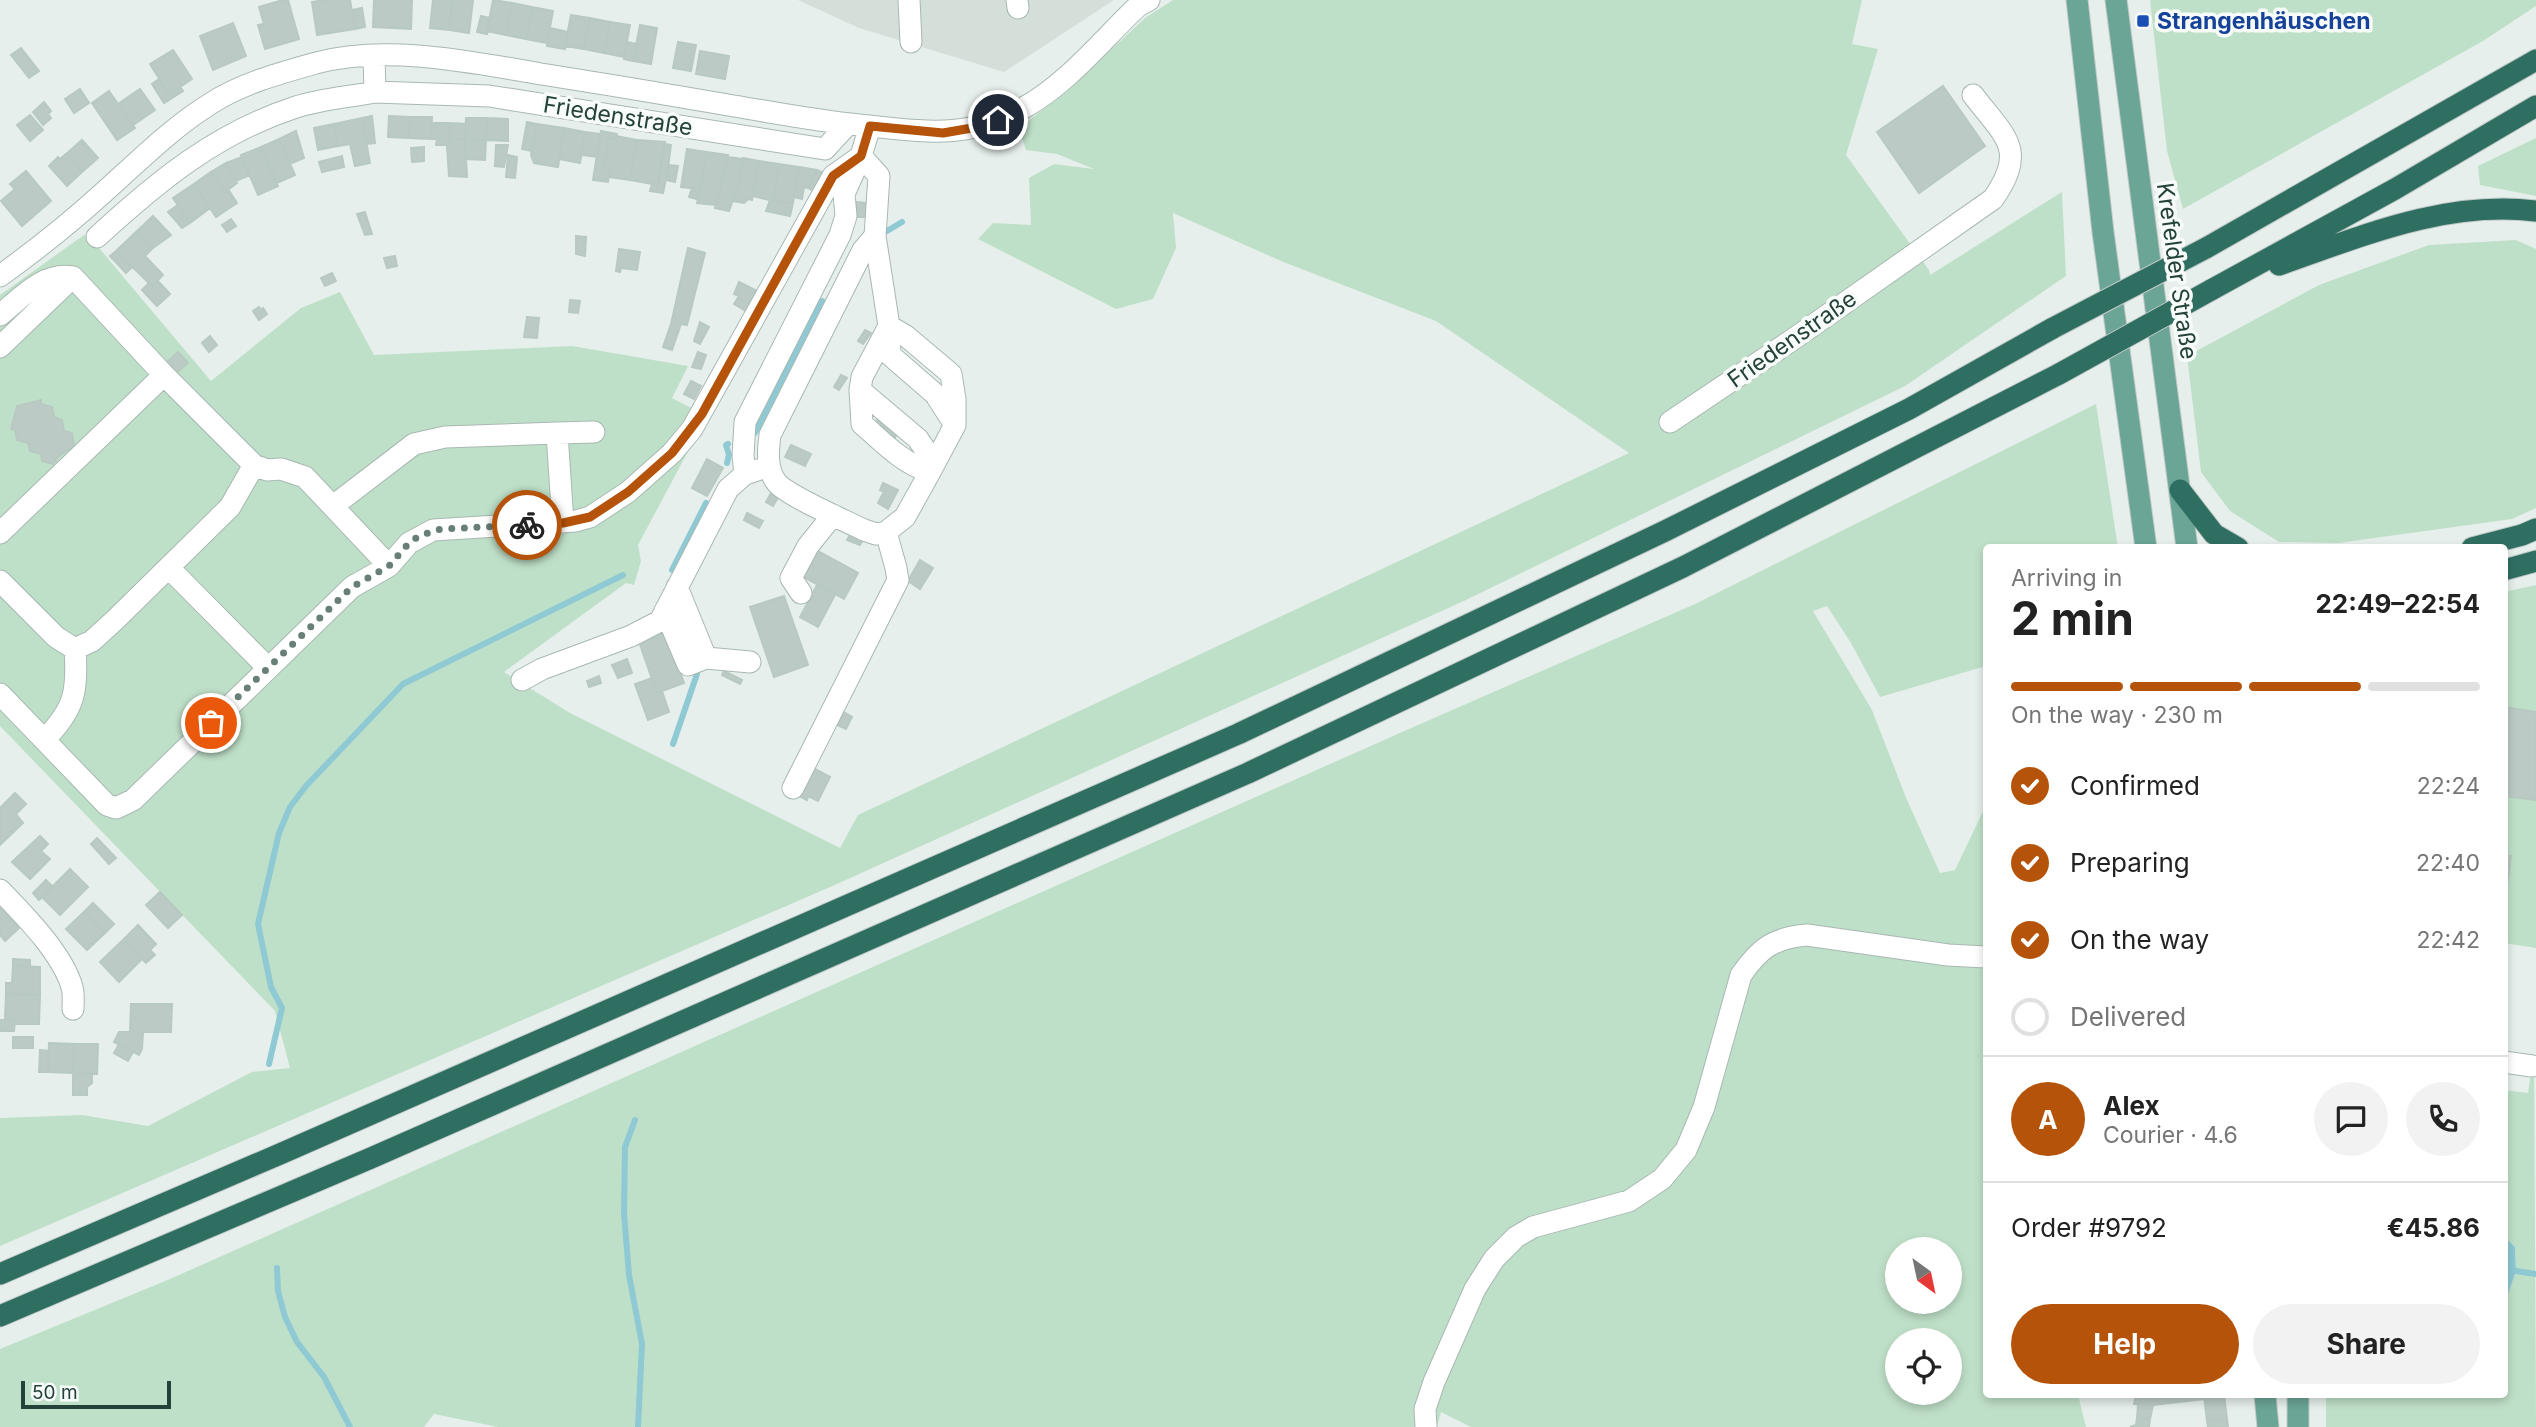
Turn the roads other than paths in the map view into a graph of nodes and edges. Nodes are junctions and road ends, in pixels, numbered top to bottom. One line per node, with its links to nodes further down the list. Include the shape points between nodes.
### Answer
1 (909, 0): 5 (street)
2 (1149, 0): 14 (street, Friedenstraße, via 1061,81 1026,107 998,120 943,133)
3 (2077, 0): 40 (main road)
4 (2116, 0): 33 (main road, Krefelder Straße)
5 (912, 42)
6 (2536, 49): 9 (highway)
7 (374, 56): 10 (street); 13 (street, Friedenstraße, via 493,66); 19 (street, Friedenstraße, via 318,62 255,82 212,102)
8 (2536, 60): 9 (highway)
9 (2505, 78): 65 (highway, bridge, via 1909,409 1665,531 1238,734)
10 (375, 92): 13 (street, Friedenstraße, via 489,96 825,149); 18 (street, Friedenstraße, via 298,107 238,131 178,167)
11 (1973, 95): 26 (street, Friedenstraße, via 2007,138 2012,159 2007,180 1993,199)
12 (2536, 106): 21 (highway)
13 (848, 124): 14 (street, Friedenstraße)
14 (870, 126): 15 (street)
15 (861, 156): 17 (street, via 879,176); 32 (street, via 844,194 846,216 840,235 745,422); 36 (street, via 833,176 692,429 628,492 590,517)
16 (2536, 211): 21 (highway, via 2461,211 2409,221)
17 (875, 236): 23 (street); 30 (street, via 863,250 770,435)
18 (97, 237)
19 (0, 276)
20 (73, 276): 22 (street, via 60,274 44,280); 24 (street); 25 (street)
21 (2219, 287): 66 (highway, bridge, via 1802,507 1248,772)
22 (0, 315)
23 (889, 326): 31 (street, via 862,377 860,390 918,439); 31 (street, via 951,374 955,425)
24 (0, 347)
25 (164, 375): 29 (street); 39 (street)
26 (1670, 422)
27 (594, 432): 28 (street)
28 (557, 433): 34 (street, via 445,437 414,444); 36 (street)
29 (254, 466): 34 (street, via 305,478); 46 (street, via 230,508)
30 (769, 466): 32 (street); 35 (street, via 776,483)
31 (930, 472): 38 (street, via 905,517)
32 (745, 474): 49 (street, via 728,489)
33 (2180, 490): 41 (main road, Krefelder Straße); 42 (highway, via 2214,534)
34 (333, 506): 45 (street)
35 (833, 515): 38 (street, via 876,534); 50 (street, via 790,578)
36 (563, 523): 45 (street, via 433,530 409,543)
37 (2536, 529): 43 (highway)
38 (886, 532): 59 (street, via 898,580)
39 (0, 533)
40 (2145, 544)
41 (2187, 544)
42 (2231, 544)
43 (2485, 544)
44 (2536, 561): 47 (highway)
45 (389, 566): 55 (street, via 352,587)
46 (169, 568): 52 (street, via 92,641); 55 (street)
47 (2508, 569)
48 (0, 581): 52 (street, via 56,637)
49 (677, 587): 51 (street); 53 (street)
50 (801, 593)
51 (665, 611): 53 (street, via 688,665); 56 (street, via 660,621 631,636)
52 (75, 649): 58 (street, via 77,680 68,714)
53 (706, 657): 54 (street)
54 (750, 662)
55 (268, 668): 58 (street, via 133,800 116,808 107,805)
56 (522, 680)
57 (0, 694): 58 (street)
58 (44, 740)
59 (793, 788)
60 (0, 890): 62 (street, via 58,960 72,988)
61 (1983, 957): 69 (street, via 1807,935 1770,944 1754,957 1741,975 1704,1107 1686,1150 1662,1179 1629,1201 1533,1227 1494,1259 1475,1289 1434,1382 1424,1409)
62 (74, 1009)
63 (2508, 1063): 64 (street)
64 (2532, 1066)
65 (0, 1274)
66 (0, 1316)
67 (2265, 1398): 70 (main road)
68 (2298, 1398): 71 (main road)
69 (1426, 1427)
70 (2268, 1427)
71 (2298, 1427)

